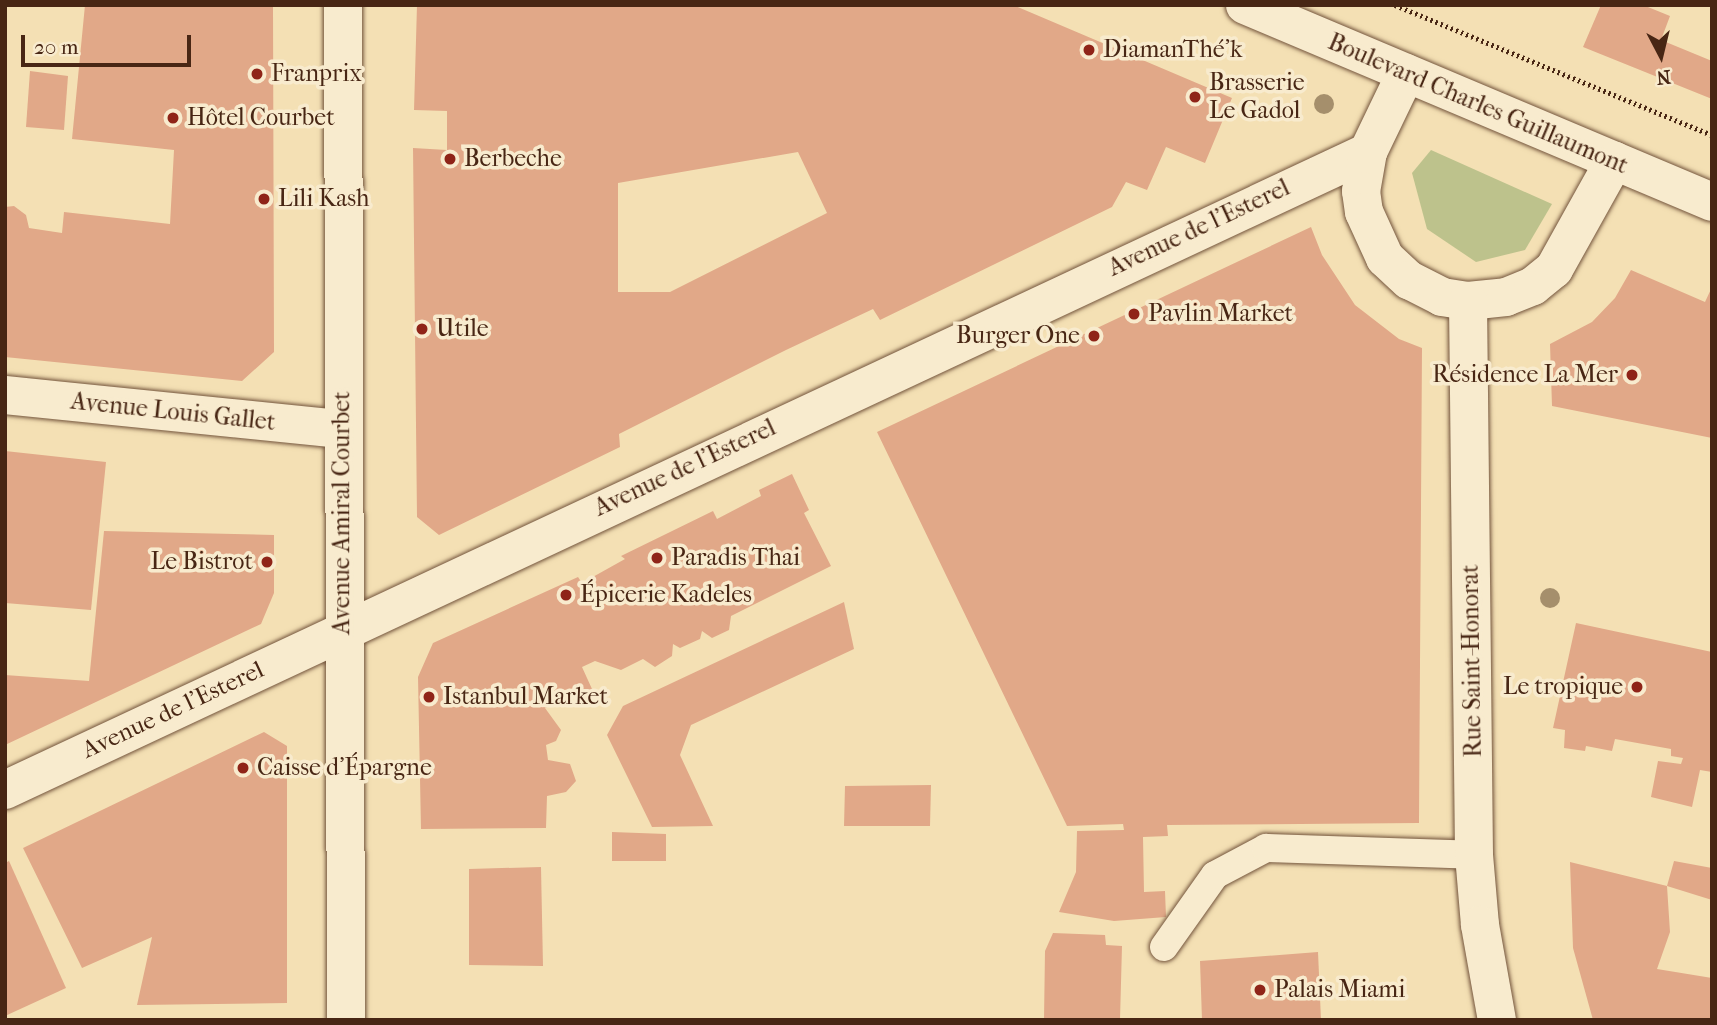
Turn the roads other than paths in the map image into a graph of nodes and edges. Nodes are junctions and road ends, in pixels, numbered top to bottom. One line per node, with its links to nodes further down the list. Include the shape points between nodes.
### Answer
1 (343, 5): 9 (street, Avenue Amiral Courbet)
2 (1245, 5): 3 (street, Boulevard Charles Guillaumont)
3 (1406, 73): 4 (street); 5 (street, Boulevard Charles Guillaumont)
4 (1368, 152): 7 (street, via 1361,191 1364,212 1385,258 1409,280 1442,297); 10 (street, Avenue de l'Esterel)
5 (1614, 161): 6 (street, Boulevard Charles Guillaumont); 7 (street, via 1554,269 1533,286 1506,298)
6 (1712, 202)
7 (1468, 301): 12 (street, Rue Saint-Honorat)
8 (5, 396): 9 (street, Avenue Louis Gallet)
9 (341, 429): 10 (street, Avenue Amiral Courbet)
10 (342, 630): 11 (street, Avenue de l'Esterel); 14 (street, Avenue Amiral Courbet)
11 (5, 790)
12 (1474, 855): 13 (lane, via 1266,848 1216,875); 15 (street, Rue Saint-Honorat, via 1480,925)
13 (1164, 947)
14 (346, 1020)
15 (1497, 1020)

